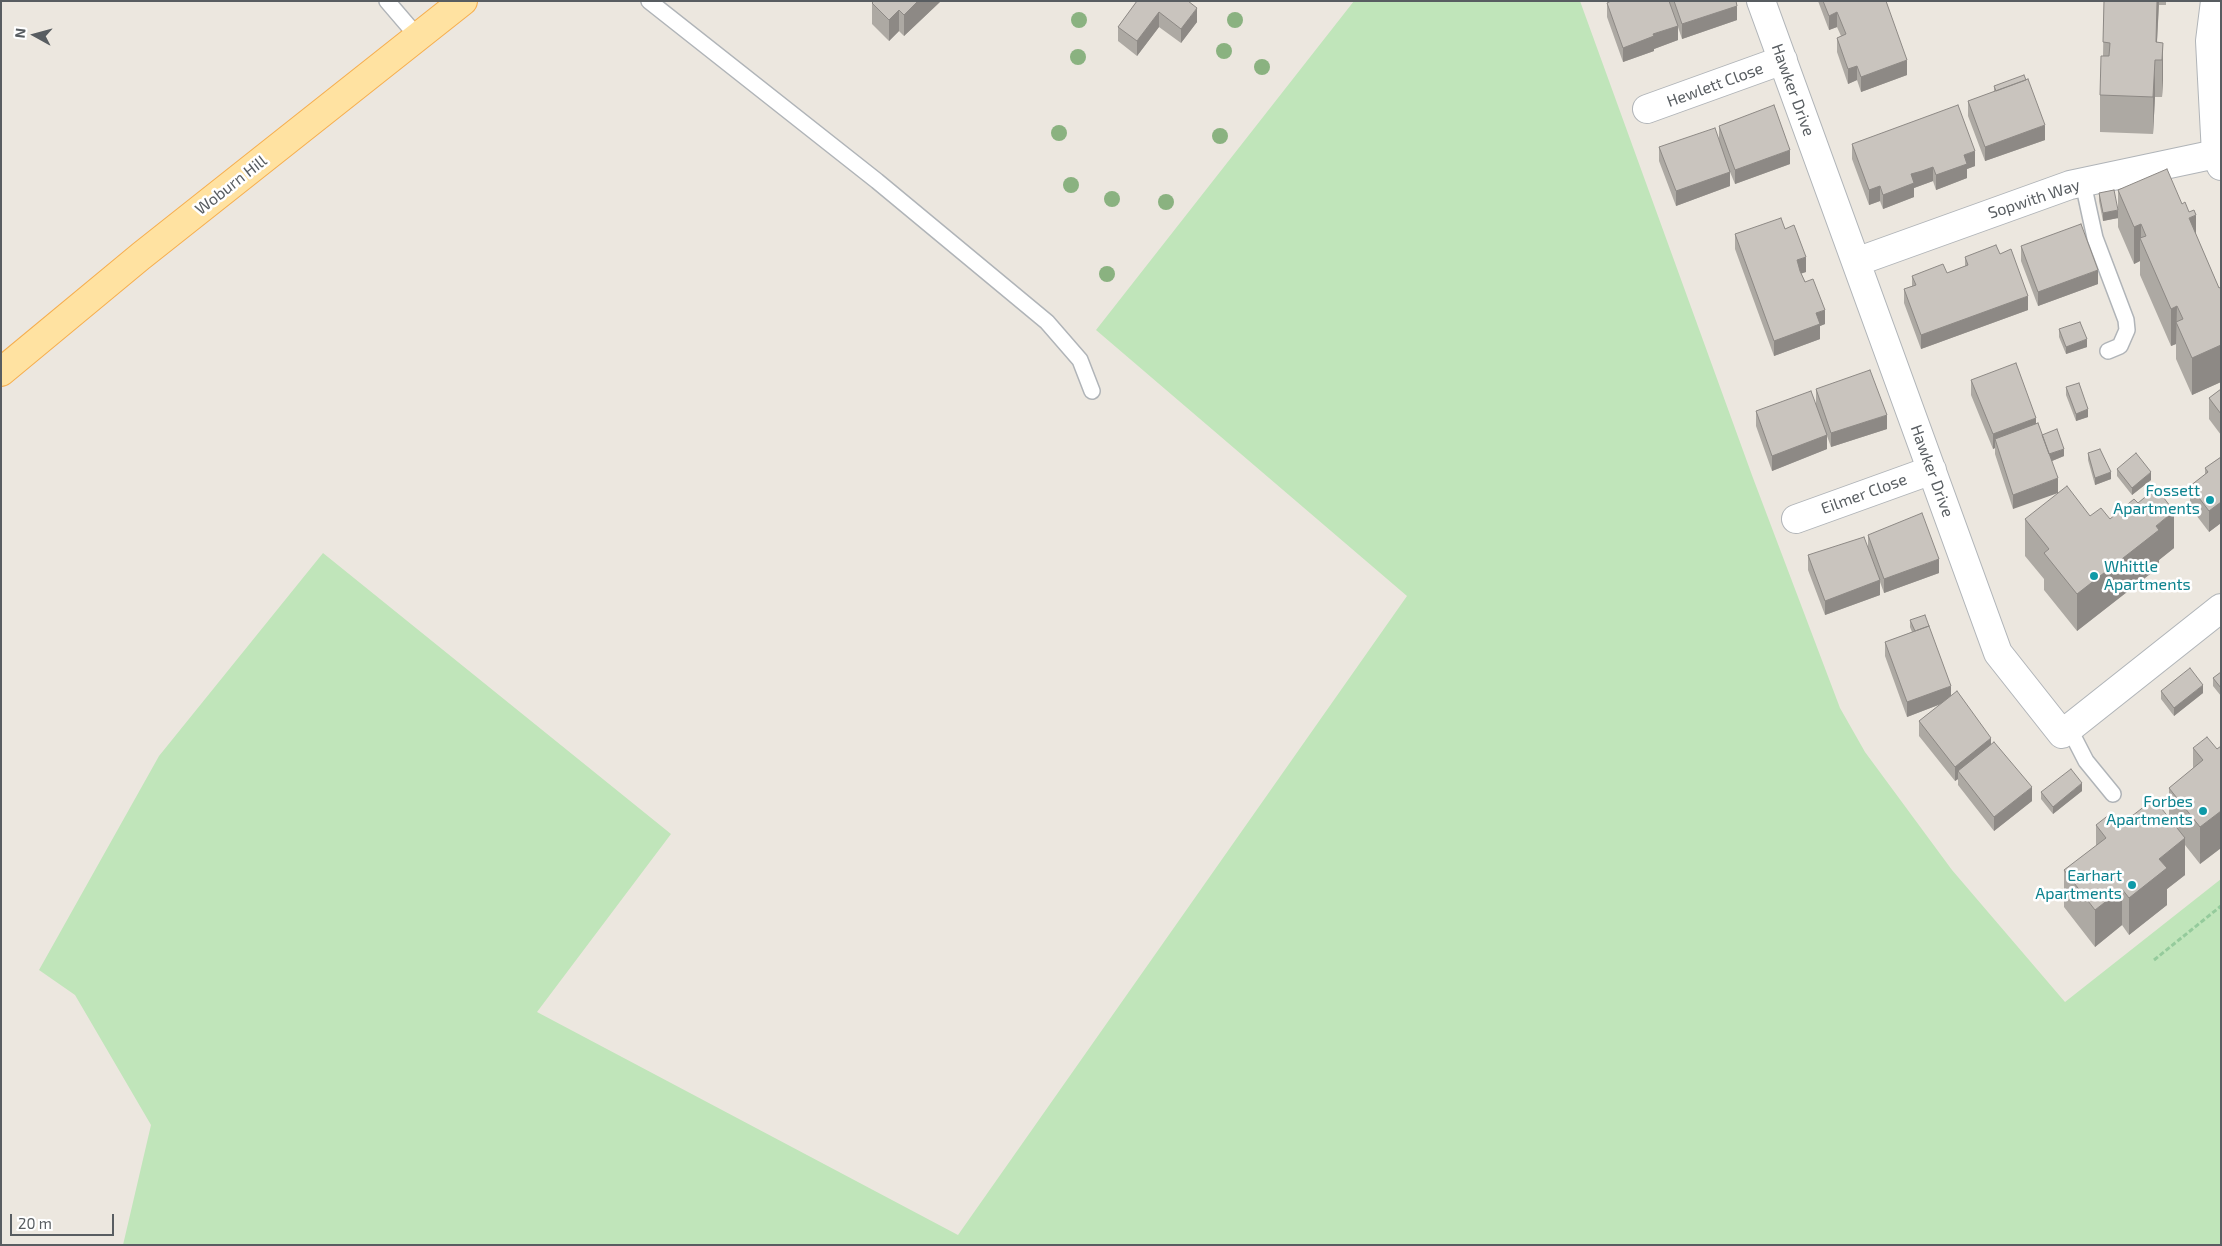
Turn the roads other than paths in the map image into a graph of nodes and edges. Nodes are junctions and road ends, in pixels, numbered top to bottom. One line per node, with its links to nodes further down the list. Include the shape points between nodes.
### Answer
1 (387, 1): 6 (lane)
2 (463, 1): 6 (main road, Woburn Hill)
3 (649, 1): 14 (lane, via 877,181 1047,322 1080,360)
4 (1761, 1): 7 (street, Hawker Drive)
5 (2215, 1): 9 (street, via 2210,41)
6 (417, 36): 13 (main road, Woburn Hill)
7 (1783, 60): 8 (street, Hewlett Close); 11 (street, Hawker Drive)
8 (1647, 109)
9 (2218, 160): 10 (street, Sopwith Way)
10 (2083, 182): 11 (street, Sopwith Way); 12 (lane, via 2095,238 2126,320 2120,346)
11 (1856, 262): 15 (street, Hawker Drive)
12 (2108, 350)
13 (1, 372)
14 (1092, 391)
15 (1932, 470): 16 (street, Eilmer Close); 18 (street, Hawker Drive, via 1998,653 2062,734)
16 (1796, 519)
17 (2221, 608): 18 (street)
18 (2070, 728): 19 (lane, via 2086,761)
19 (2113, 794)

